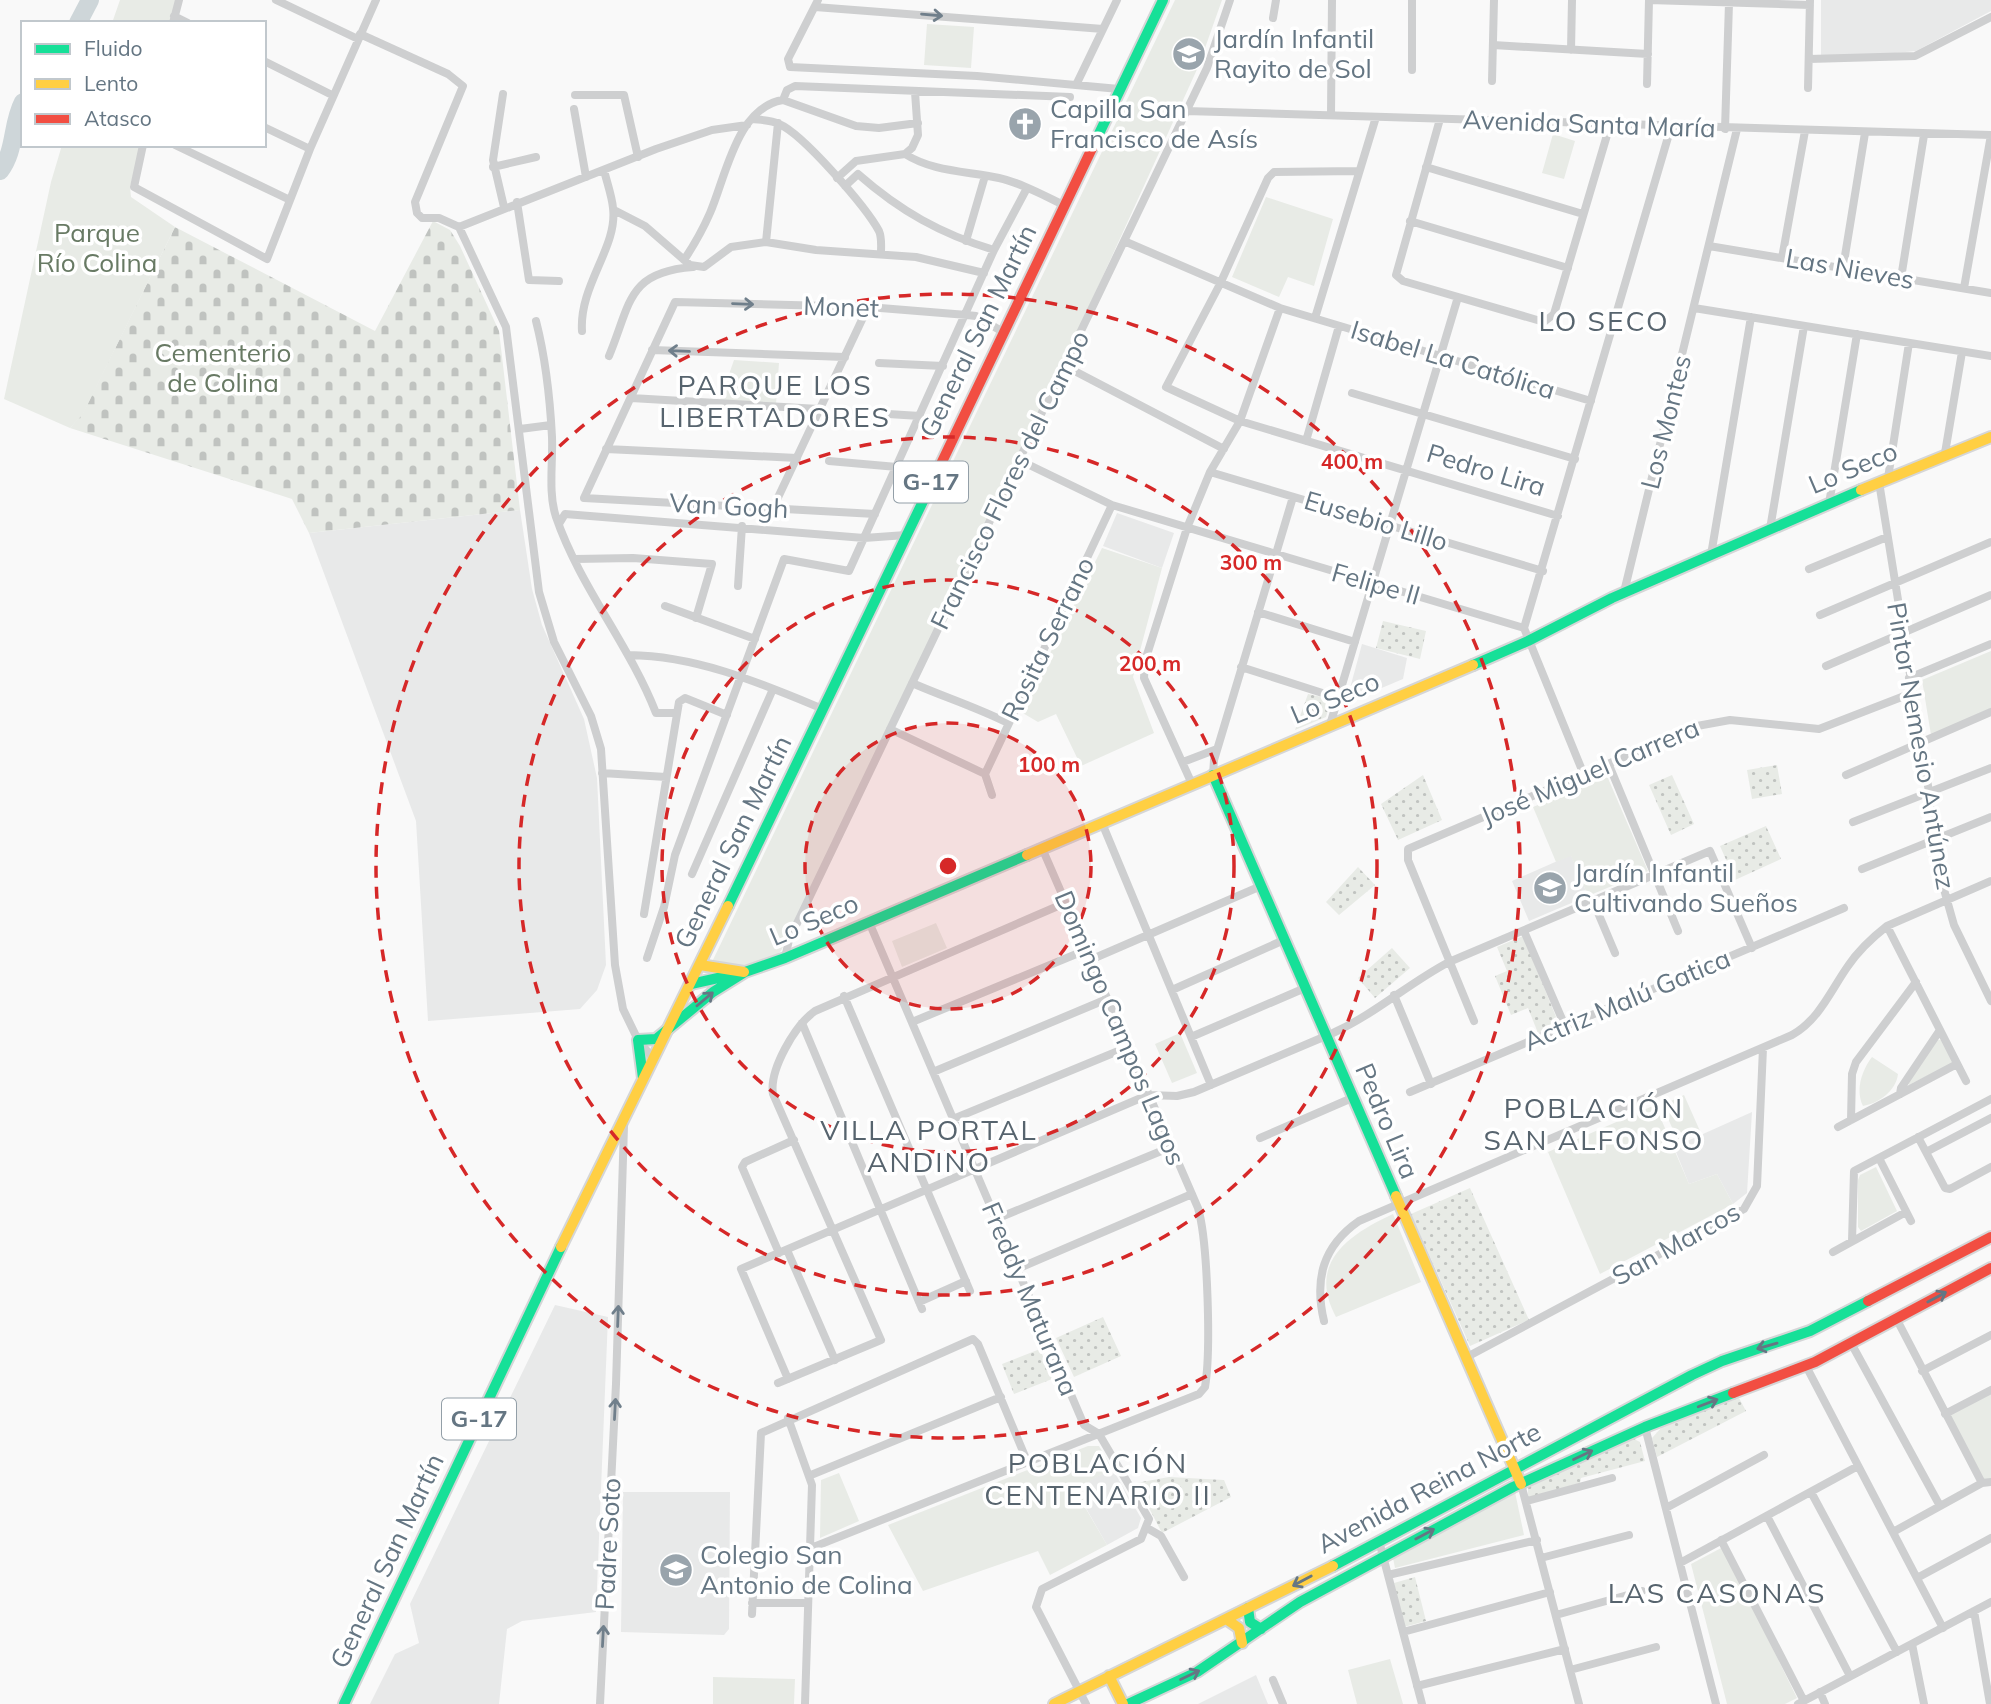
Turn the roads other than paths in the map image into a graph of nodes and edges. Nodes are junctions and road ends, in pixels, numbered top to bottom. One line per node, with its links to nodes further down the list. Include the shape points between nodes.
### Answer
1 (179, 0): 18 (street)
2 (275, 0): 20 (street)
3 (376, 0): 20 (street)
4 (1117, 0): 19 (street)
5 (1163, 0): 31 (main road, General San Martín / G-17)
6 (1230, 0): 39 (street, Francisco Flores del Campo, via 1207,68)
7 (1276, 0): 17 (street)
8 (1332, 0): 40 (street)
9 (1412, 0): 26 (street)
10 (1494, 0): 21 (street)
11 (1572, 0): 22 (street)
12 (1649, 0): 14 (street); 23 (street)
13 (1810, 2): 14 (street); 24 (street)
14 (1729, 3): 49 (street)
15 (817, 4): 19 (street, one-way to 19); 28 (street, via 788,60 792,68)
16 (1991, 17): 24 (street, via 1915,56)
17 (1273, 18)
18 (174, 19)
19 (1103, 29): 28 (street)
20 (359, 36): 34 (street); 77 (street, via 448,74 463,86 415,202 422,218 439,218)
21 (1493, 46): 22 (street); 27 (street)
22 (1571, 50): 23 (street)
23 (1648, 54): 29 (street)
24 (1809, 59): 30 (street)
25 (266, 62): 34 (street)
26 (1412, 70)
27 (1492, 81)
28 (1077, 83): 31 (street)
29 (1647, 83)
30 (1808, 88)
31 (1119, 89): 72 (main road, General San Martín / G-17)
32 (915, 93): 36 (street); 37 (street, via 799,85 787,90); 45 (street)
33 (503, 94): 61 (street)
34 (332, 95): 57 (street)
35 (575, 95): 60 (street, via 624,95)
36 (1070, 97)
37 (783, 100): 43 (street, via 764,105); 45 (street, via 856,126)
38 (574, 109): 65 (street)
39 (1186, 111): 40 (street, Avenida Santa María); 78 (street, Francisco Flores del Campo)
40 (1331, 116): 41 (street, Avenida Santa María)
41 (1376, 117): 42 (street, Avenida Santa María); 64 (street)
42 (1440, 119): 46 (street, Avenida Santa María); 62 (street)
43 (750, 122): 44 (street); 60 (street, via 712,130); 85 (street, via 709,216)
44 (778, 123): 67 (street); 79 (street)
45 (918, 123): 58 (street, via 915,144)
46 (1610, 125): 47 (street, Avenida Santa María); 75 (street)
47 (1671, 127): 49 (street, Avenida Santa María); 120 (street)
48 (266, 128): 57 (street)
49 (1725, 129): 50 (street, Avenida Santa María)
50 (1737, 129): 51 (street, Avenida Santa María); 81 (street, Los Montes)
51 (1805, 131): 52 (street, Avenida Santa María); 84 (street)
52 (1865, 133): 53 (street, Avenida Santa María); 88 (street)
53 (1924, 135): 54 (street, Avenida Santa María); 90 (street)
54 (1991, 135): 93 (street)
55 (143, 147): 70 (street, via 134,187 267,259)
56 (179, 147): 70 (street)
57 (310, 149): 70 (street)
58 (905, 154): 66 (street, via 917,162); 67 (street, via 861,159)
59 (536, 157): 61 (street)
60 (638, 157): 63 (street)
61 (493, 167): 73 (street)
62 (1426, 167): 75 (street); 76 (street)
63 (604, 170): 65 (street); 74 (street)
64 (1359, 171): 92 (street, via 1274,172); 101 (street)
65 (586, 177): 71 (street)
66 (985, 177): 69 (street); 80 (street)
67 (837, 178): 68 (street)
68 (845, 186): 80 (street, via 858,174 907,214); 83 (street, via 878,230)
69 (1027, 188): 72 (street); 82 (street)
70 (290, 200)
71 (517, 202): 73 (street); 91 (street, via 529,280)
72 (1064, 205): 106 (main road, General San Martín / G-17)
73 (504, 207): 77 (street)
74 (614, 210): 85 (street, via 645,226); 105 (street, via 604,253 586,294)
75 (1583, 214): 87 (street)
76 (1410, 221): 87 (street); 95 (street, via 1396,275)
77 (459, 227): 127 (street, via 506,327)
78 (1125, 241): 92 (street, Isabel La Católica); 117 (street, Francisco Flores del Campo)
79 (766, 242): 83 (street); 86 (street, via 731,247 707,266)
80 (966, 242): 82 (street)
81 (1709, 246): 84 (street, Las Nieves); 98 (street, Los Montes)
82 (994, 250): 89 (street)
83 (881, 253): 89 (street)
84 (1782, 258): 88 (street, Las Nieves)
85 (684, 260): 86 (street)
86 (693, 267): 111 (street, via 642,281)
87 (1568, 268): 95 (street, via 1549,321)
88 (1843, 268): 90 (street, Las Nieves)
89 (984, 273): 99 (street)
90 (1901, 278): 93 (street, Las Nieves)
91 (559, 281)
92 (1220, 284): 97 (street, Isabel La Católica); 125 (street, Pedro Lira, via 1167,387)
93 (1964, 288): 94 (street, Las Nieves)
94 (1991, 293)
95 (1458, 297): 112 (street)
96 (868, 307): 99 (street, Monet); 109 (street, Monet, one-way to 96, via 675,302); 114 (street)
97 (1280, 308): 101 (street, Isabel La Católica); 125 (street)
98 (1694, 308): 100 (street); 164 (street, Los Montes)
99 (967, 315): 106 (street, Monet); 116 (street)
100 (1751, 317): 104 (street); 157 (street)
101 (1315, 318): 103 (street, Isabel La Católica)
102 (536, 321): 126 (street, via 546,365)
103 (1339, 326): 112 (street, Isabel La Católica); 129 (street)
104 (1804, 326): 107 (street); 151 (street)
105 (582, 331)
106 (1003, 331): 152 (main road, General San Martín / G-17)
107 (1857, 334): 108 (street); 142 (street)
108 (1909, 343): 110 (street); 140 (street, Pintor Nemesio Antúnez)
109 (652, 350): 114 (street, one-way to 109); 119 (street)
110 (1962, 352): 113 (street); 132 (street)
111 (608, 356)
112 (1441, 356): 120 (street, Isabel La Católica); 123 (street)
113 (1991, 356)
114 (845, 357): 121 (street)
115 (879, 363): 116 (street)
116 (943, 366): 124 (street)
117 (1065, 366): 131 (street); 135 (street, Francisco Flores del Campo)
118 (1352, 393): 123 (street)
119 (631, 398): 121 (street); 130 (street)
120 (1591, 401): 134 (street)
121 (819, 409): 133 (street)
122 (856, 412): 124 (street)
123 (1423, 414): 134 (street); 138 (street)
124 (920, 416): 137 (street)
125 (1240, 421): 129 (street, Pedro Lira); 131 (street)
126 (551, 425): 127 (street); 147 (street, via 553,498)
127 (520, 429): 197 (street, via 539,592 562,661 595,726)
128 (1991, 437): 132 (main road, Lo Seco)
129 (1306, 441): 138 (street, Pedro Lira)
130 (606, 449): 133 (street); 144 (street, Van Gogh, via 584,498)
131 (1224, 449): 139 (street)
132 (1945, 453): 140 (main road, Lo Seco)
133 (797, 458): 144 (street)
134 (1574, 459): 146 (street)
135 (1019, 460): 143 (street, Felipe II); 181 (street, Francisco Flores del Campo)
136 (829, 461): 137 (street)
137 (897, 467): 145 (street)
138 (1406, 470): 146 (street, Pedro Lira); 148 (street)
139 (1210, 472): 141 (street, Eusebio Lillo); 150 (street)
140 (1883, 480): 142 (main road, Lo Seco); 154 (street, Pintor Nemesio Antúnez)
141 (1293, 496): 148 (street, Eusebio Lillo); 156 (street)
142 (1829, 504): 151 (main road, Lo Seco)
143 (1112, 505): 150 (street, Felipe II); 189 (street, Rosita Serrano)
144 (773, 508): 145 (street, Van Gogh)
145 (875, 514): 153 (street)
146 (1558, 516): 160 (street)
147 (559, 524): 149 (street, via 565,514); 158 (street)
148 (1390, 525): 160 (street, Eusebio Lillo); 161 (street)
149 (742, 526): 153 (street); 163 (street)
150 (1187, 528): 156 (street, Felipe II); 194 (street, via 1144,678)
151 (1770, 529): 157 (main road, Lo Seco)
152 (906, 535): 153 (street); 185 (main road, General San Martín / G-17)
153 (864, 537): 172 (street, via 849,571 784,559)
154 (1887, 537): 159 (street); 162 (street, Pintor Nemesio Antúnez)
155 (1991, 542): 162 (street)
156 (1275, 554): 161 (street, Felipe II); 167 (street)
157 (1711, 555): 164 (main road, Lo Seco)
158 (575, 559): 169 (street, via 633,558 712,565); 176 (street)
159 (1809, 569)
160 (1543, 571): 170 (street)
161 (1373, 583): 170 (street, Felipe II); 174 (street)
162 (1893, 584): 168 (street); 171 (street, Pintor Nemesio Antúnez)
163 (738, 586)
164 (1624, 592): 173 (main road, Lo Seco)
165 (1991, 594): 171 (street)
166 (665, 606): 169 (street)
167 (1258, 612): 174 (street); 178 (street)
168 (1820, 615)
169 (696, 618): 172 (street)
170 (1524, 628): 173 (street)
171 (1902, 634): 177 (street); 180 (street, Pintor Nemesio Antúnez)
172 (755, 639): 179 (street)
173 (1528, 641): 190 (main road, Lo Seco); 200 (street)
174 (1355, 642): 184 (street)
175 (1991, 644): 180 (street)
176 (629, 655): 179 (street, via 689,660); 187 (street, via 656,713)
177 (1826, 666)
178 (1241, 667): 184 (street); 193 (street)
179 (741, 676): 182 (street); 188 (street)
180 (1909, 678): 183 (street, Pintor Nemesio Antúnez)
181 (912, 683): 189 (street); 191 (street, Francisco Flores del Campo)
182 (773, 689): 185 (street); 212 (street)
183 (1912, 692): 192 (street, Pintor Nemesio Antúnez); 195 (street, José Miguel Carrera, via 1819,729 1715,720)
184 (1338, 698): 190 (street)
185 (823, 709): 234 (main road, General San Martín / G-17)
186 (1991, 712): 192 (street)
187 (677, 713): 188 (street, via 685,698); 202 (street)
188 (727, 715): 230 (street, via 675,855)
189 (1008, 723): 198 (street, Rosita Serrano)
190 (1330, 725): 199 (main road, Lo Seco)
191 (890, 729): 198 (street); 231 (street, Francisco Flores del Campo, via 789,940)
192 (1920, 743): 201 (street); 204 (street, Pintor Nemesio Antúnez)
193 (1217, 749): 194 (street); 199 (street)
194 (1183, 762): 203 (street)
195 (1609, 765): 200 (street, José Miguel Carrera); 213 (street)
196 (1991, 768): 204 (street)
197 (602, 773): 202 (street); 253 (street, via 615,965 622,1009)
198 (985, 774): 205 (street)
199 (1213, 775): 203 (main road, Lo Seco); 215 (main road, Pedro Lira)
200 (1584, 775): 233 (street, José Miguel Carrera, via 1408,849 1408,860)
201 (1846, 775)
202 (666, 777): 220 (street)
203 (1192, 784): 208 (main road, Lo Seco)
204 (1929, 792): 207 (street); 209 (street, Pintor Nemesio Antúnez)
205 (992, 795)
206 (1991, 817): 209 (street)
207 (1853, 822)
208 (1102, 823): 210 (main road, Lo Seco); 225 (street)
209 (1932, 841): 211 (street); 216 (street, Pintor Nemesio Antúnez)
210 (1042, 848): 218 (street, Domingo Campos Lagos); 221 (main road, Lo Seco)
211 (1862, 869)
212 (692, 874)
213 (1655, 876): 217 (street); 224 (street); 227 (street, via 1710,851)
214 (1991, 881): 216 (street)
215 (1261, 886): 225 (street); 226 (main road, Pedro Lira)
216 (1946, 899): 222 (street); 244 (street, Pintor Nemesio Antúnez)
217 (1593, 901): 223 (street); 229 (street)
218 (1065, 903): 228 (street, Domingo Campos Lagos); 236 (street)
219 (1844, 908): 227 (street, Actriz Malú Gatica)
220 (644, 914)
221 (869, 922): 231 (main road, Lo Seco); 236 (street, Freddy Maturana)
222 (1887, 926): 237 (street); 255 (street, via 1850,962 1809,1023)
223 (1524, 931): 233 (street); 248 (street)
224 (1678, 931)
225 (1149, 935): 232 (street); 240 (street)
226 (1284, 940): 239 (main road, Pedro Lira); 240 (street)
227 (1752, 948): 248 (street, Actriz Malú Gatica)
228 (1086, 950): 232 (street, Domingo Campos Lagos); 246 (street)
229 (1615, 953)
230 (647, 958)
231 (785, 958): 235 (main road, Lo Seco)
232 (1090, 960): 243 (street, Domingo Campos Lagos)
233 (1449, 962): 241 (street); 245 (street)
234 (700, 965): 235 (main road); 238 (main road, General San Martín / G-17)
235 (745, 972): 238 (main road, Lo Seco); 250 (main road, one-way to 235, via 713,992)
236 (892, 976): 242 (street); 246 (street, Freddy Maturana)
237 (1916, 982): 249 (street); 271 (street, via 1856,1062)
238 (691, 984): 250 (main road, General San Martín / G-17)
239 (1305, 988): 251 (main road, Pedro Lira); 252 (street)
240 (1172, 990): 252 (street)
241 (1394, 995): 251 (street, via 1356,1022); 261 (street)
242 (844, 996): 247 (street); 281 (street)
243 (1107, 999): 254 (street, Domingo Campos Lagos); 258 (street)
244 (1991, 1001)
245 (1474, 1021)
246 (912, 1022): 258 (street, Freddy Maturana)
247 (802, 1023): 275 (street, via 771,1080); 284 (street)
248 (1565, 1026): 261 (street, Actriz Malú Gatica)
249 (1940, 1030): 257 (street); 265 (street)
250 (668, 1031): 253 (main road); 256 (main road, General San Martín / G-17)
251 (1326, 1036): 262 (street); 266 (main road, Pedro Lira)
252 (1191, 1037): 262 (street)
253 (638, 1040): 256 (street); 259 (main road)
254 (1128, 1046): 264 (street, Domingo Campos Lagos); 270 (street)
255 (1763, 1048): 283 (street); 301 (street, San Marcos, via 1757,1186 1744,1209)
256 (653, 1058): 259 (main road, General San Martín / G-17)
257 (1957, 1064): 260 (street); 265 (street)
258 (933, 1072): 270 (street, Freddy Maturana)
259 (643, 1080): 269 (main road, General San Martín / G-17)
260 (1966, 1081)
261 (1430, 1084): 263 (street, Actriz Malú Gatica)
262 (1211, 1085): 264 (street, via 1177,1096)
263 (1410, 1092)
264 (1149, 1094): 276 (street, Domingo Campos Lagos); 280 (street)
265 (1900, 1094): 271 (street)
266 (1352, 1098): 273 (street); 283 (main road, Pedro Lira)
267 (1988, 1101): 268 (street); 274 (street)
268 (1991, 1117): 277 (street)
269 (624, 1119): 367 (main road, General San Martín / G-17); 368 (street, Padre Soto, one-way to 269)
270 (953, 1119): 280 (street, Freddy Maturana)
271 (1851, 1121): 272 (street)
272 (1838, 1127)
273 (1260, 1138)
274 (1918, 1138): 277 (street); 278 (street)
275 (794, 1140): 288 (street); 291 (street, via 742,1167)
276 (1171, 1147): 282 (street, Domingo Campos Lagos); 286 (street)
277 (1926, 1152): 279 (street, via 1945,1188)
278 (1879, 1158): 285 (street); 290 (street, via 1854,1171 1852,1177)
279 (1991, 1167)
280 (974, 1169): 281 (street); 286 (street, Freddy Maturana)
281 (927, 1190): 284 (street); 295 (street)
282 (1192, 1194): 294 (street); 312 (street, Domingo Campos Lagos, via 1202,1225 1207,1378 1199,1394)
283 (1398, 1203): 298 (street, via 1359,1221 1333,1243 1319,1283); 301 (main road, Pedro Lira)
284 (880, 1209): 288 (street); 295 (street, via 921,1305)
285 (1906, 1212): 287 (street); 290 (street)
286 (996, 1219): 294 (street, Freddy Maturana)
287 (1911, 1221)
288 (833, 1230): 291 (street); 302 (street, via 881,1340)
289 (1991, 1237): 316 (main road, Avenida Reina Norte, one-way to 316, via 1830,1321 1722,1361)
290 (1852, 1241): 292 (street)
291 (783, 1251): 302 (street); 305 (street, via 740,1269)
292 (1833, 1252)
293 (1991, 1268): 297 (main road, Avenida Reina Norte, one-way to 293)
294 (1017, 1269): 312 (street, Freddy Maturana, via 1084,1425)
295 (966, 1282): 296 (street)
296 (970, 1291)
297 (1896, 1318): 300 (main road, Avenida Reina Norte); 304 (street)
298 (1324, 1321)
299 (1991, 1335): 304 (street)
300 (1851, 1343): 303 (main road, Avenida Reina Norte); 323 (street)
301 (1465, 1358): 316 (main road, Pedro Lira)
302 (835, 1360): 305 (street)
303 (1806, 1366): 311 (main road, Avenida Reina Norte, one-way to 303); 315 (street)
304 (1922, 1371): 309 (street)
305 (788, 1379): 306 (street)
306 (778, 1383)
307 (1991, 1391): 309 (street)
308 (1001, 1398): 310 (street, via 973,1339); 314 (street); 317 (street)
309 (1945, 1414): 320 (street)
310 (788, 1419): 317 (street); 343 (street, via 761,1433)
311 (1645, 1427): 319 (main road, Avenida Reina Norte, one-way to 311); 324 (street)
312 (1099, 1434): 314 (street); 326 (street, Freddy Maturana, via 1149,1519)
313 (1764, 1455): 324 (street)
314 (1027, 1461): 333 (street)
315 (1858, 1466): 321 (street); 327 (street)
316 (1513, 1467): 319 (main road, Pedro Lira); 332 (main road, Avenida Reina Norte)
317 (811, 1475): 333 (street)
318 (1612, 1478): 322 (street)
319 (1521, 1483): 322 (street); 334 (main road, Avenida Reina Norte, one-way to 319)
320 (1987, 1483): 323 (street)
321 (1811, 1492): 325 (street); 357 (street)
322 (1527, 1501): 330 (street)
323 (1940, 1506): 327 (street)
324 (1665, 1508): 336 (street)
325 (1766, 1516): 331 (street); 360 (street)
326 (1147, 1528): 338 (street, Freddy Maturana, via 1161,1536); 363 (street, via 1141,1539 1042,1589 1037,1598 1036,1607)
327 (1893, 1532): 339 (street)
328 (1629, 1535): 335 (street)
329 (1991, 1538): 339 (street)
330 (1536, 1539): 335 (street); 337 (street)
331 (1721, 1540): 336 (street); 366 (street)
332 (1379, 1541): 334 (street); 345 (main road, Avenida Reina Norte, one-way to 345)
333 (811, 1548): 344 (street)
334 (1383, 1556): 337 (street); 351 (main road, Avenida Reina Norte)
335 (1541, 1558): 341 (street)
336 (1680, 1563): 376 (street)
337 (1388, 1575): 352 (street)
338 (1184, 1577)
339 (1917, 1578): 350 (street)
340 (1642, 1591): 348 (street)
341 (1550, 1592): 348 (street); 352 (street)
342 (1991, 1602): 346 (street)
343 (752, 1603): 344 (street); 347 (street)
344 (807, 1603): 369 (street)
345 (1248, 1608): 349 (main road, Avenida Reina Norte); 351 (main road, via 1250,1622)
346 (1975, 1611): 350 (street); 379 (street)
347 (751, 1614)
348 (1556, 1615): 356 (street)
349 (1226, 1619): 353 (main road, via 1239,1628); 359 (main road, Avenida Reina Norte)
350 (1943, 1628): 354 (street)
351 (1261, 1629): 353 (main road, Avenida Reina Norte)
352 (1403, 1632): 362 (street)
353 (1242, 1643): 372 (main road, Avenida Reina Norte, one-way to 353, via 1197,1672)
354 (1912, 1644): 357 (street); 378 (street)
355 (1656, 1647): 358 (street)
356 (1565, 1649): 358 (street); 362 (street)
357 (1896, 1652): 360 (street)
358 (1570, 1670): 375 (street)
359 (1110, 1676): 363 (main road, Avenida Reina Norte); 372 (main road)
360 (1850, 1676): 364 (street)
361 (1273, 1680): 373 (street)
362 (1417, 1686): 374 (street)
363 (1079, 1691): 365 (main road, Avenida Reina Norte); 371 (street)
364 (1821, 1692): 366 (street); 377 (street)
365 (1067, 1701): 370 (main road, Avenida Reina Norte)
366 (1801, 1702)
367 (344, 1704)
368 (600, 1704)
369 (805, 1704)
370 (1054, 1704)
371 (1086, 1704)
372 (1126, 1704)
373 (1283, 1704)
374 (1422, 1704)
375 (1579, 1704)
376 (1716, 1704)
377 (1825, 1704)
378 (1924, 1704)
379 (1990, 1704)

